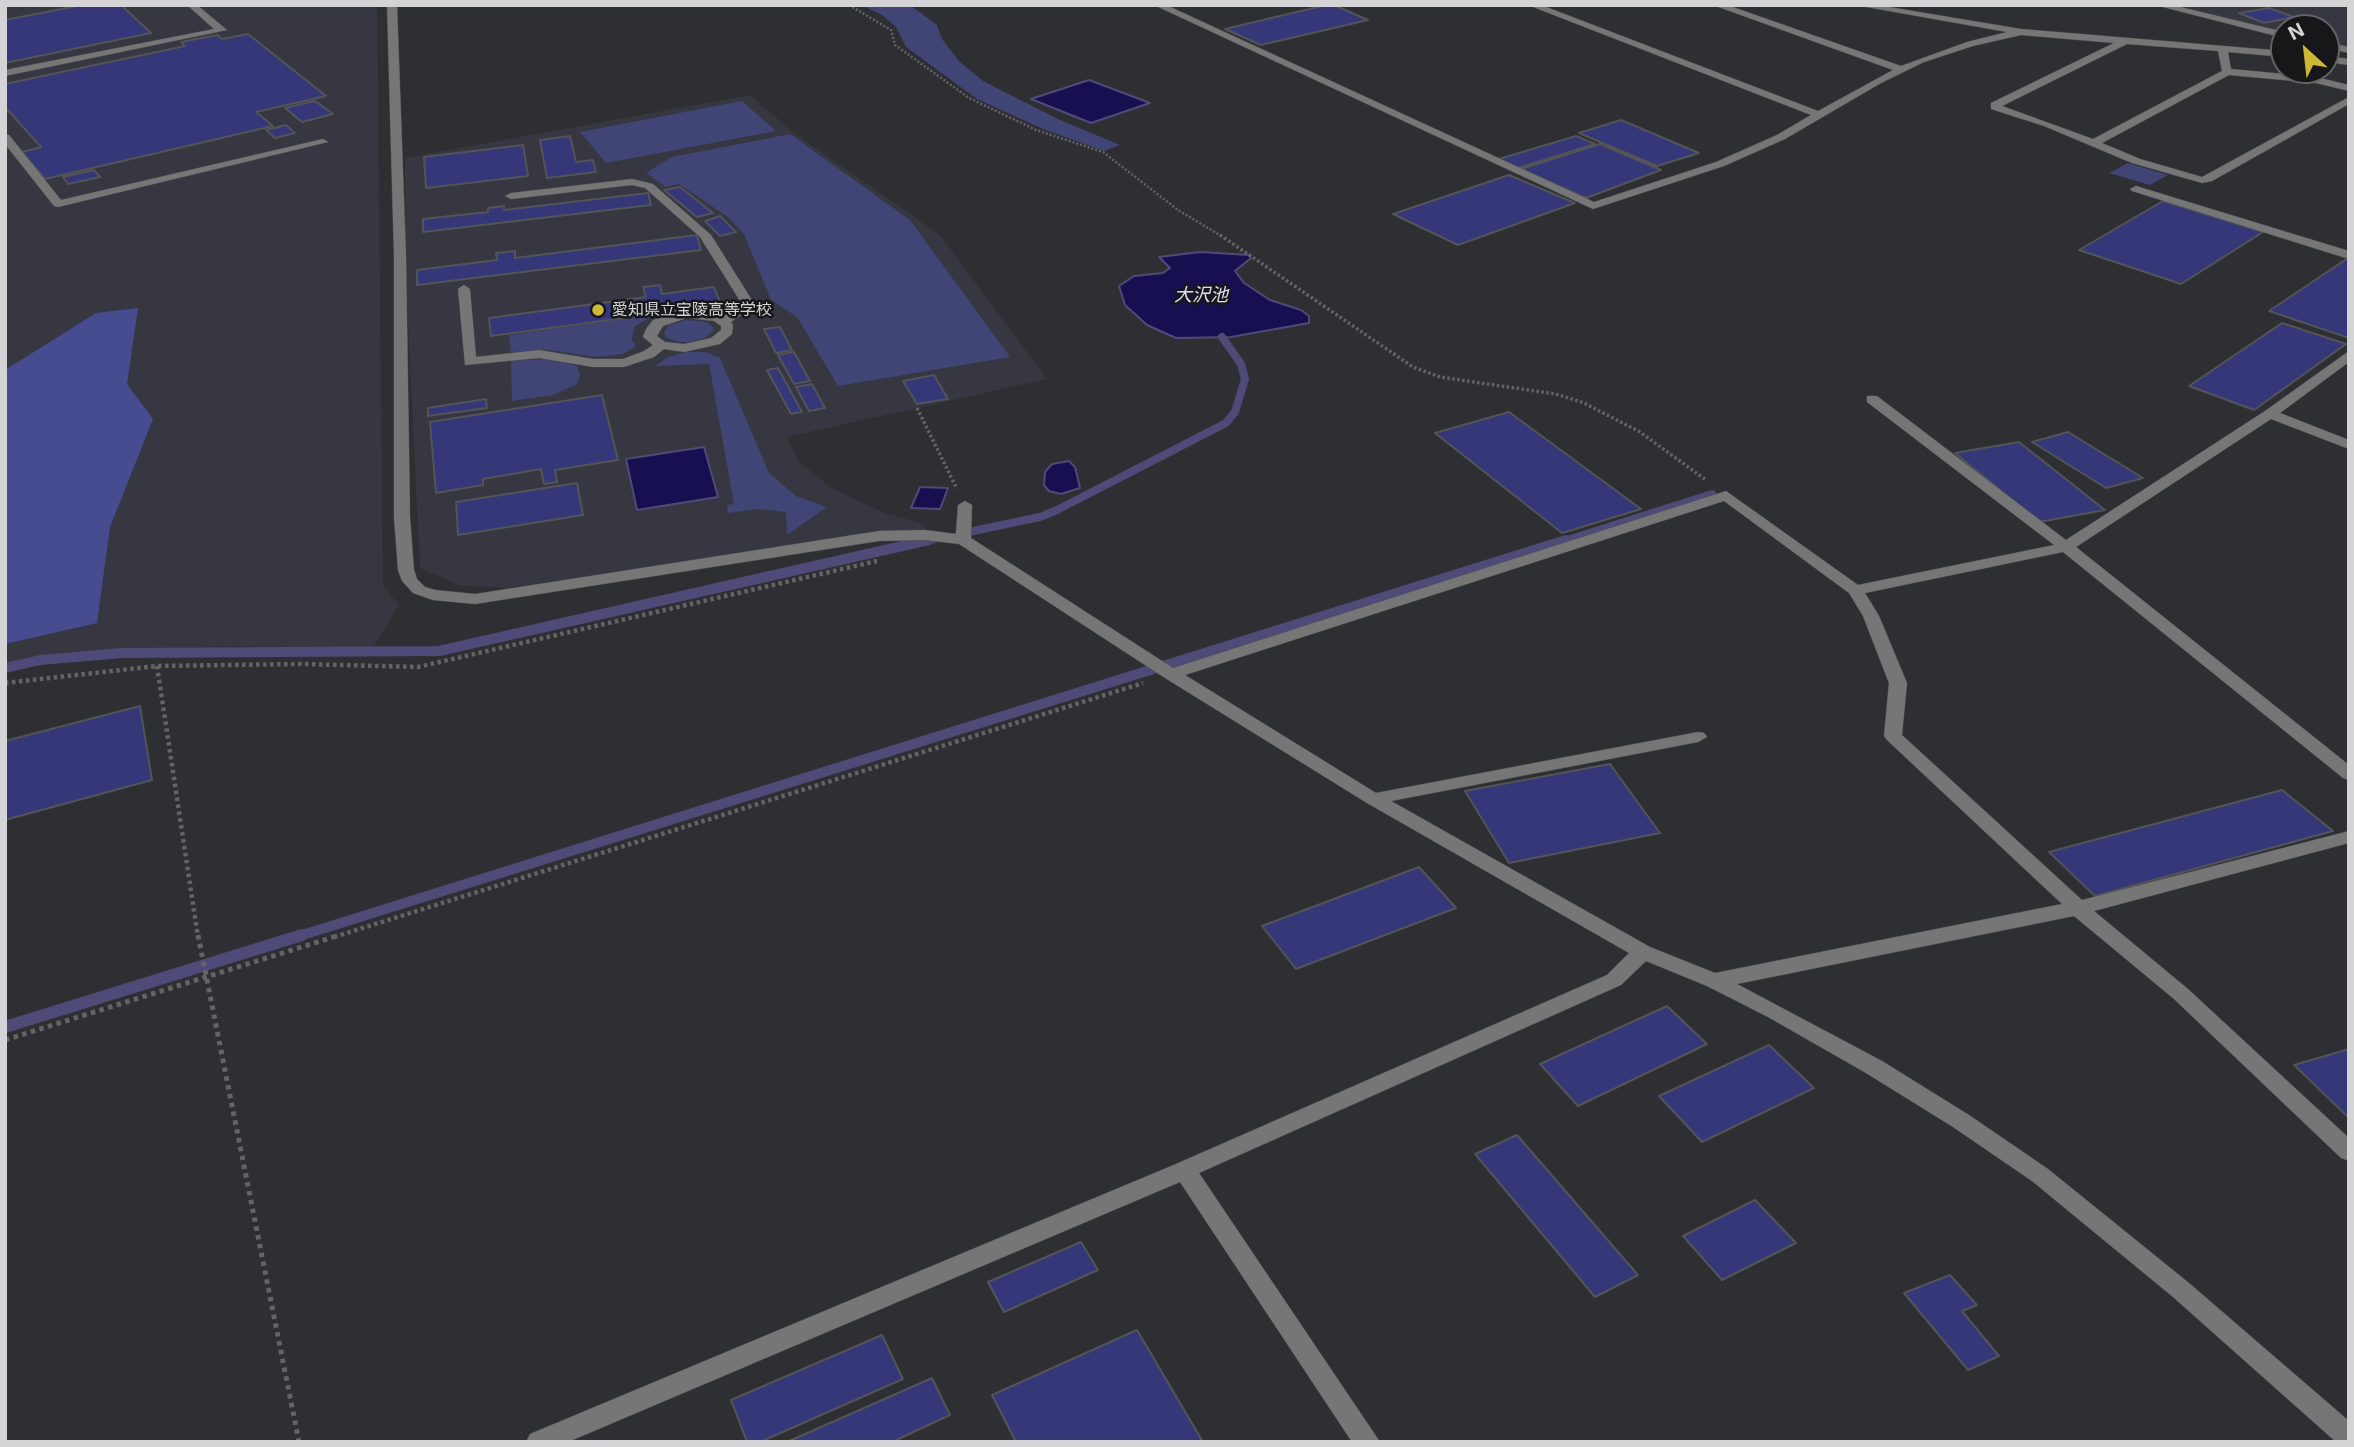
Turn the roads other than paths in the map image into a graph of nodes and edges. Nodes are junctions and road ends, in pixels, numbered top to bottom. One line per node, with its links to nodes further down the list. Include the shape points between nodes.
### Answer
1 (191, 5): 15 (street, via 222,30)
2 (393, 5): 33 (street, via 402,517 406,570 419,590 433,596 475,599 879,536)
3 (1158, 5): 18 (street, via 1593,206 1720,164)
4 (1532, 5): 18 (street)
5 (1717, 5): 13 (street)
6 (1860, 5): 8 (street)
7 (2159, 5): 9 (street)
8 (2021, 32): 10 (street); 13 (street)
9 (2270, 32)
10 (2123, 42): 11 (street); 21 (street, via 1995,105)
11 (2222, 49): 12 (street); 14 (street)
12 (2270, 53)
13 (1900, 69): 18 (street)
14 (2227, 72): 16 (street, via 2316,80); 21 (street)
15 (5, 73)
16 (2349, 89)
17 (2349, 100): 21 (street, via 2208,179 2136,161)
18 (1820, 115)
19 (5, 137): 20 (street, via 58,204)
20 (323, 142)
21 (2093, 143)
22 (2136, 189): 24 (street)
23 (511, 196): 26 (street, via 632,182 649,186 705,235 749,305)
24 (2349, 255)
25 (464, 289): 27 (street, via 470,362 539,354 624,363)
26 (724, 321): 27 (street, via 727,331 715,341 684,348); 27 (street, via 695,314 666,319 650,332 653,341)
27 (661, 345)
28 (2349, 355): 30 (street)
29 (1872, 399): 34 (street)
30 (2270, 414): 31 (street); 34 (street)
31 (2349, 445)
32 (965, 505): 33 (street)
33 (963, 540): 36 (street)
34 (2066, 548): 35 (street); 38 (street)
35 (1855, 590): 36 (street, via 1726,495); 41 (street, via 1871,615 1898,683 1893,736)
36 (1171, 674): 39 (street)
37 (1698, 737): 39 (street)
38 (2349, 774)
39 (1373, 799): 42 (street)
40 (2349, 836): 41 (street)
41 (2078, 908): 43 (street); 44 (street, via 2181,995)
42 (1643, 952): 43 (street); 45 (street, via 1614,981)
43 (1714, 981): 46 (street, via 1874,1067 2040,1175)
44 (2349, 1152)
45 (1184, 1170): 47 (street); 48 (street)
46 (2349, 1437)
47 (539, 1442)
48 (1367, 1442)

